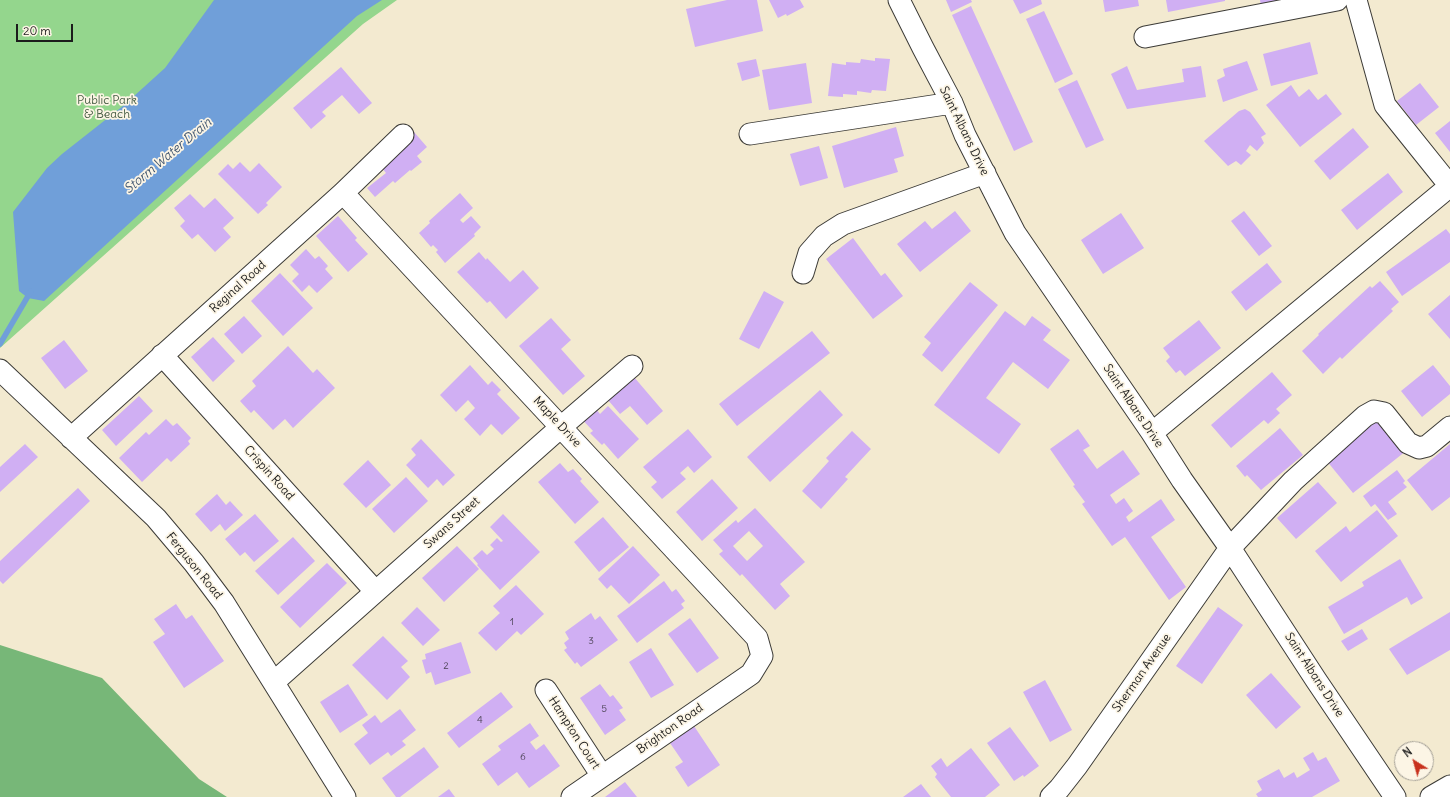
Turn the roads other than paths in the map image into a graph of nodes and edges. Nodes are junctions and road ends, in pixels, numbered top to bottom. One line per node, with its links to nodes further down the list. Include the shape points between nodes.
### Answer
1 (899, 0): 5 (street, Saint Albans Drive)
2 (1337, 0): 4 (street)
3 (1356, 0): 9 (street, via 1385,105)
4 (1145, 37)
5 (952, 103): 6 (street); 8 (street, Saint Albans Drive)
6 (750, 134)
7 (402, 135): 10 (street, Reginal Road)
8 (985, 173): 11 (street, via 843,224 824,236 809,253); 17 (street, Saint Albans Drive, via 1015,233)
9 (1450, 186): 17 (street)
10 (343, 193): 12 (street, Reginal Road); 15 (street, Maple Drive)
11 (803, 273)
12 (162, 355): 18 (street, Reginal Road); 20 (street, Crispin Road)
13 (632, 366): 15 (street, Swans Street)
14 (0, 370): 18 (street, Ferguson Road)
15 (560, 426): 20 (street, Swans Street); 21 (street, Maple Drive, via 757,638)
16 (1450, 427): 19 (street, Sherman Avenue, via 1427,446 1419,448 1408,443 1384,413 1374,411 1365,416 1293,482)
17 (1152, 433): 19 (street, Saint Albans Drive)
18 (71, 438): 22 (street, Ferguson Road, via 156,518 194,563 224,603)
19 (1230, 548): 28 (street, Sherman Avenue, via 1081,760); 29 (street, Saint Albans Drive)
20 (375, 592): 22 (street, Swans Street)
21 (762, 656): 24 (street, Brighton Road, via 751,674)
22 (274, 682): 26 (street, Ferguson Road)
23 (546, 690): 24 (street, Hampton Court)
24 (602, 776): 27 (street, Brighton Road)
25 (1450, 786): 30 (street)
26 (345, 797)
27 (572, 797)
28 (1052, 797)
29 (1395, 797)
30 (1430, 797)

